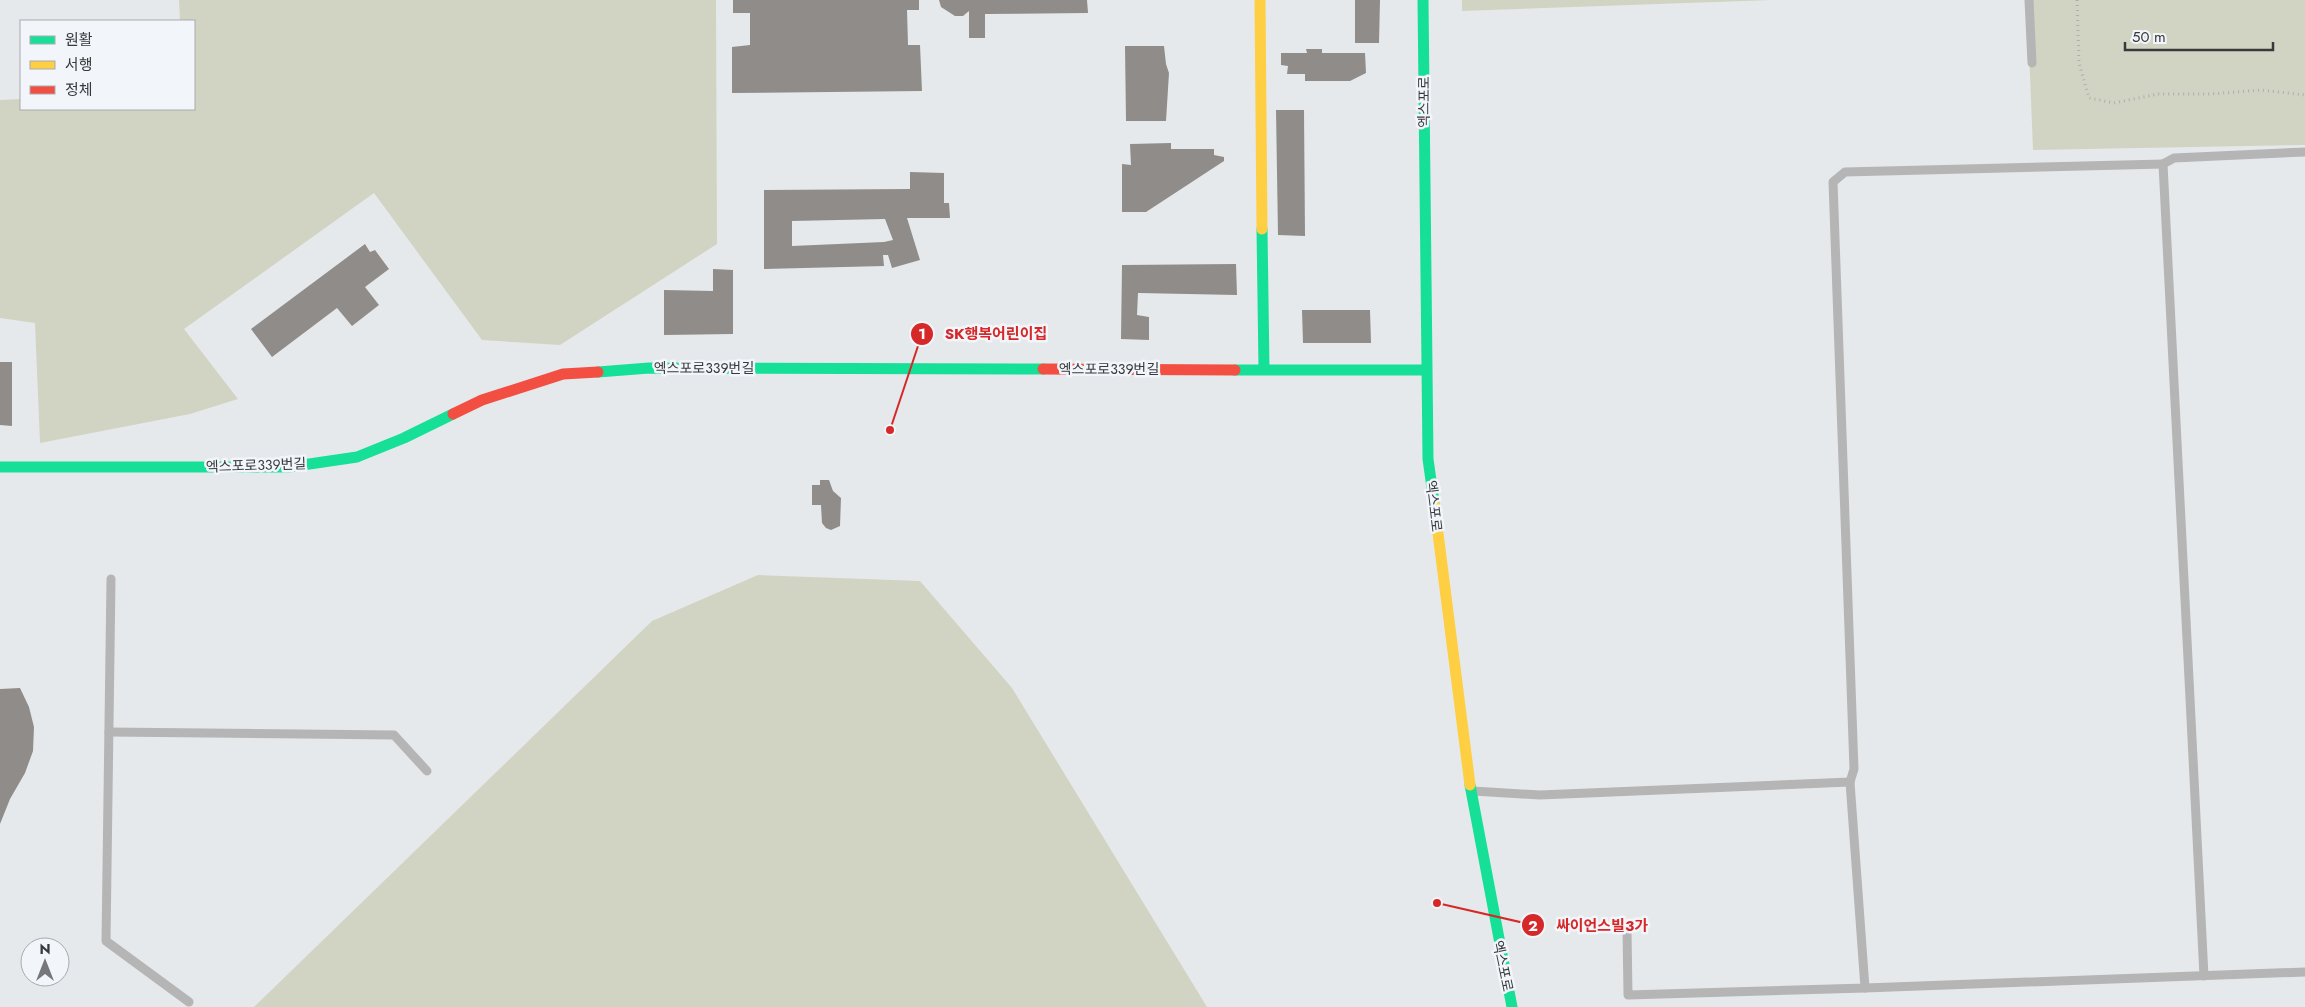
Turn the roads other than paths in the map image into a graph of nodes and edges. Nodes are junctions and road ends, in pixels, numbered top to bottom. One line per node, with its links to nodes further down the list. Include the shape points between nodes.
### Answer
1 (1260, 0): 7 (street)
2 (1423, 0): 8 (street, 엑스포로)
3 (2029, 0): 4 (lane)
4 (2032, 63)
5 (2305, 152): 6 (lane, via 2174,158)
6 (2163, 164): 13 (lane, via 1845,172 1833,182 1854,769); 17 (lane)
7 (1264, 369): 8 (street, 엑스포로339번길); 9 (street, 엑스포로339번길, via 649,368 563,374 482,400 357,457 289,467)
8 (1425, 370): 14 (street, 엑스포로, via 1428,459)
9 (0, 467)
10 (111, 579): 11 (lane)
11 (109, 732): 12 (lane, via 394,735); 19 (lane, via 106,941)
12 (427, 771)
13 (1850, 782): 14 (lane, via 1540,795); 18 (lane)
14 (1471, 791): 20 (street, 엑스포로)
15 (1627, 930): 18 (lane, via 1628,995)
16 (2305, 972): 17 (lane)
17 (2204, 976): 18 (lane)
18 (1865, 988)
19 (189, 1002)
20 (1512, 1007)

